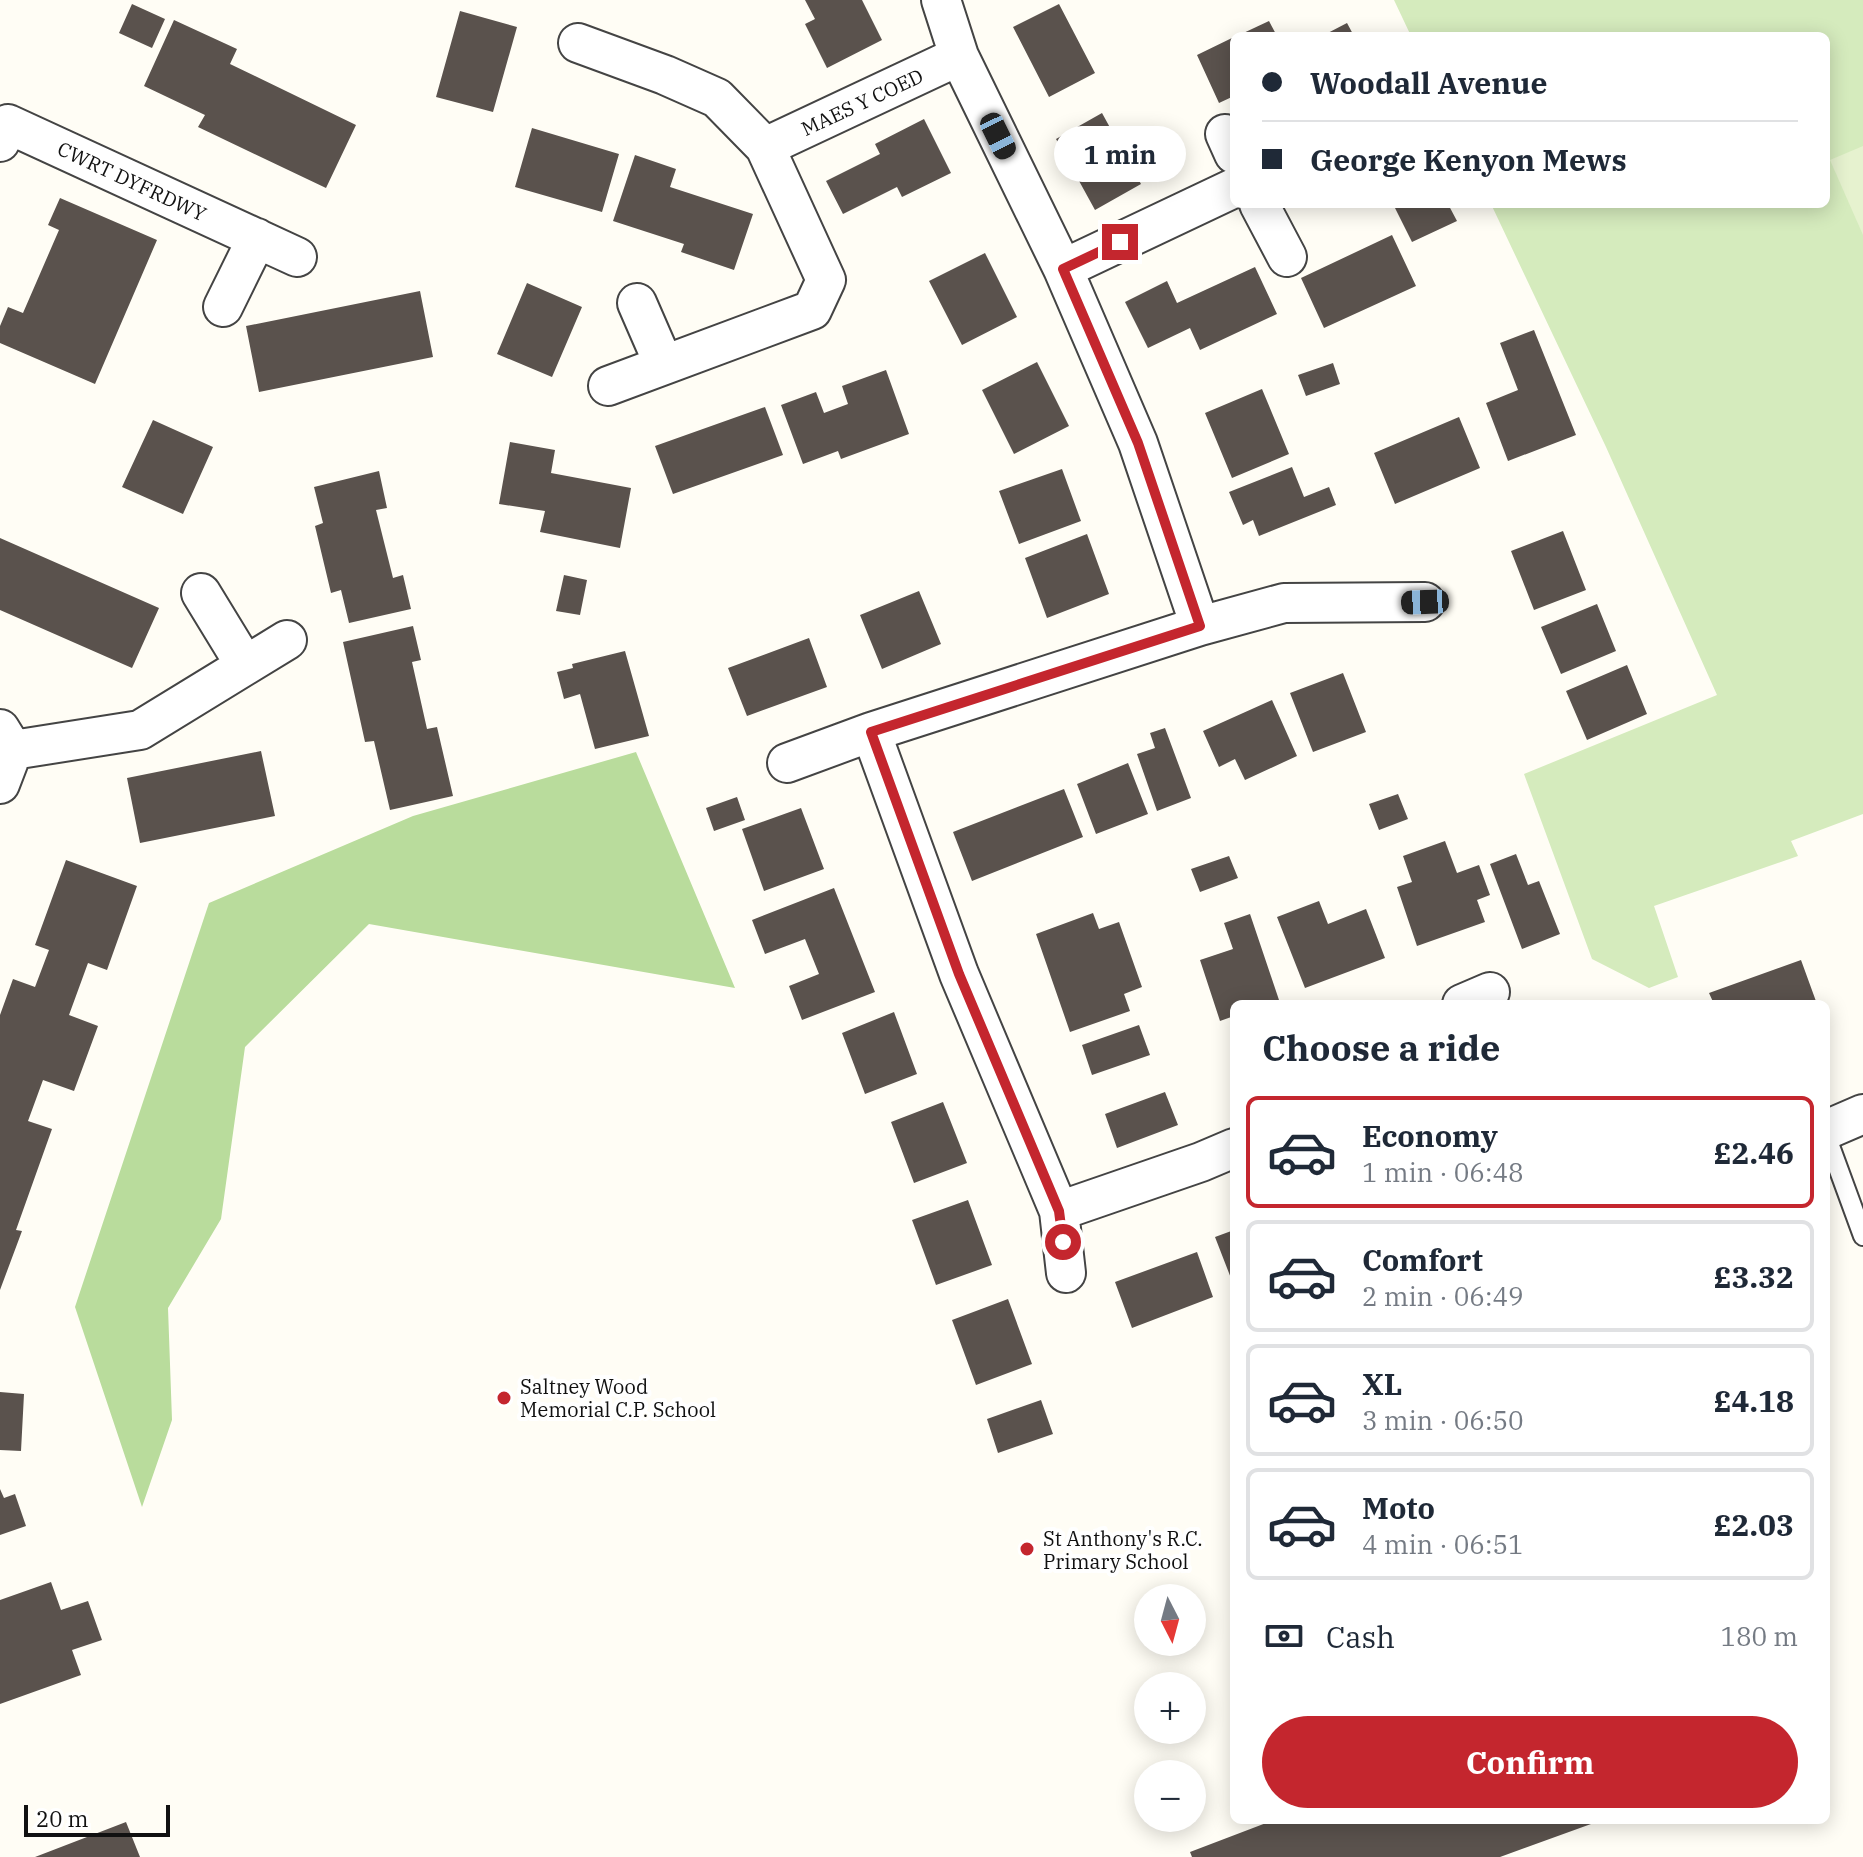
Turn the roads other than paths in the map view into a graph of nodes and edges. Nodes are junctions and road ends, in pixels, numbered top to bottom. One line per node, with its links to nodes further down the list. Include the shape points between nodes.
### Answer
1 (941, 0): 3 (street)
2 (578, 43): 5 (street, via 717,98)
3 (959, 56): 5 (street, MAES Y COED); 11 (street)
4 (4, 133): 8 (street, CWRT DYFRDWY)
5 (765, 147): 14 (street, via 826,280 812,310)
6 (1230, 190): 11 (street)
7 (1261, 208): 10 (street)
8 (257, 238): 9 (street, CWRT DYFRDWY); 13 (street)
9 (297, 257)
10 (1287, 257)
11 (1063, 269): 18 (street, via 1138,443)
12 (637, 303): 14 (street)
13 (223, 307)
14 (664, 365): 15 (street)
15 (608, 386)
16 (201, 593): 20 (street)
17 (1425, 602): 18 (street, via 1284,603)
18 (1200, 626): 21 (street)
19 (287, 640): 20 (street)
20 (245, 665): 22 (street, via 140,730)
21 (871, 732): 23 (street); 28 (street, via 959,974)
22 (4, 754)
23 (787, 763)
24 (1863, 1114): 25 (street)
25 (1830, 1131)
26 (1830, 1144): 29 (lane)
27 (1230, 1150): 28 (street)
28 (1059, 1211): 30 (street)
29 (1863, 1236)
30 (1066, 1273)

